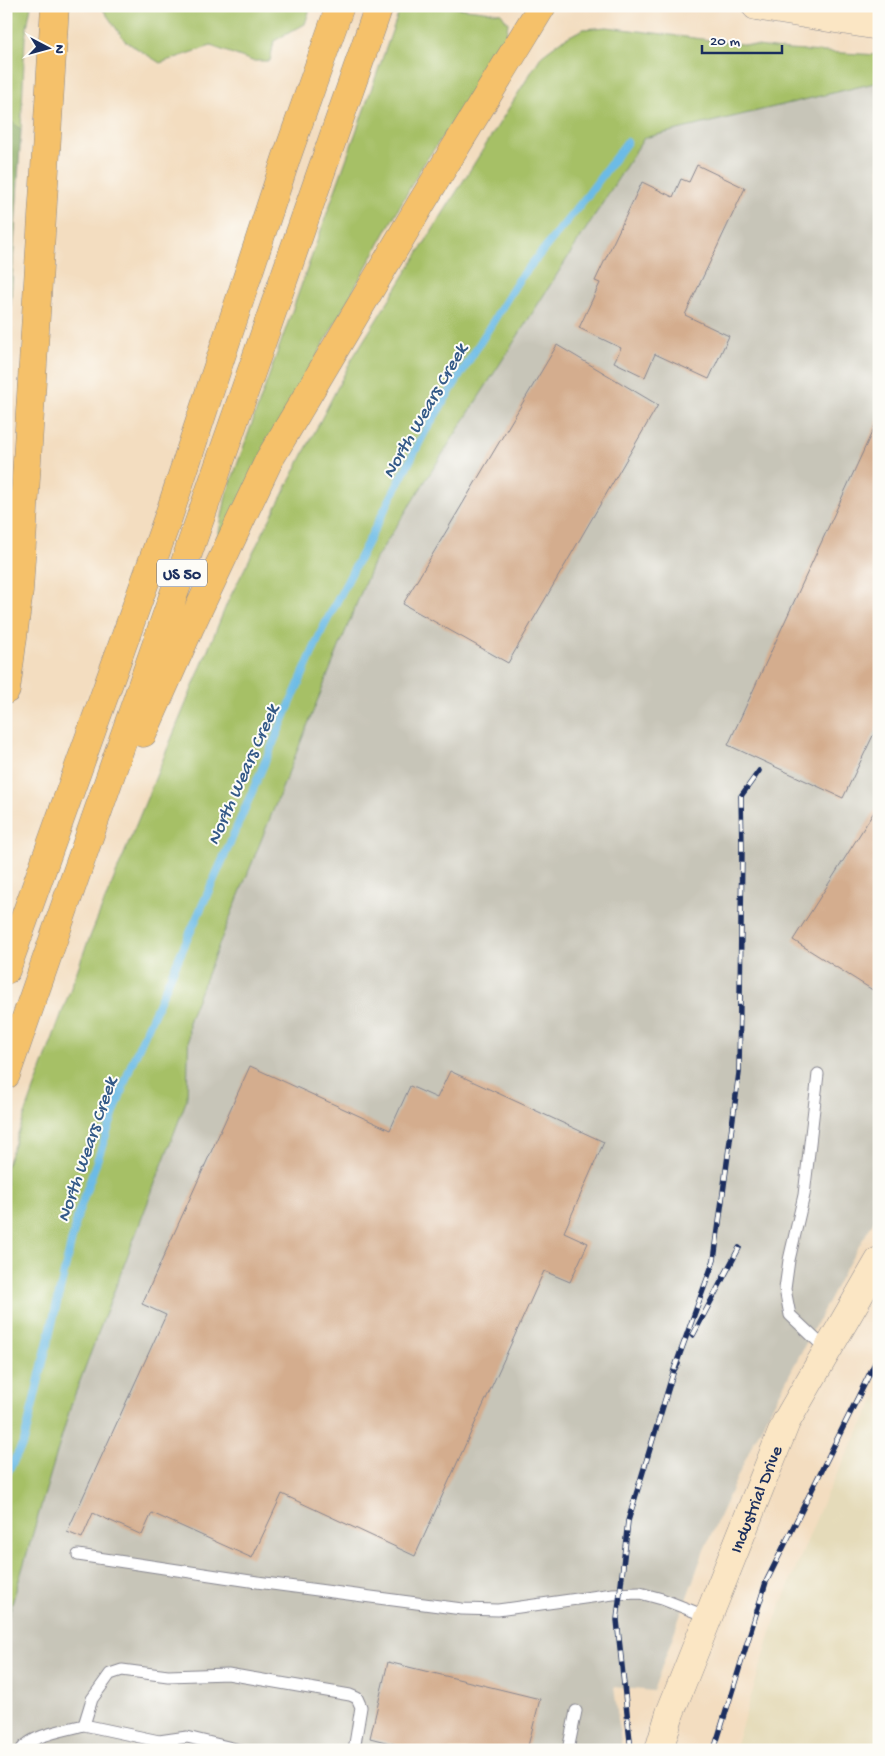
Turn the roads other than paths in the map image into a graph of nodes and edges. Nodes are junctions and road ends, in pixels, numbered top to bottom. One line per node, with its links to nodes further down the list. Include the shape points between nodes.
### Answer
1 (56, 6): 7 (highway, via 19,591)
2 (340, 6): 9 (highway, US 50, via 168,515)
3 (379, 6): 8 (highway, US 50)
4 (542, 6): 8 (highway, via 269,460 190,627)
5 (756, 6): 6 (main road)
6 (879, 26)
7 (6, 690)
8 (65, 908): 11 (highway, US 50)
9 (6, 970)
10 (818, 1074): 13 (lane, via 804,1195 785,1289 790,1315)
11 (6, 1075)
12 (879, 1261): 13 (main road, Industrial Drive)
13 (828, 1350): 15 (main road, Industrial Drive, via 786,1422)
14 (78, 1555): 15 (lane, via 462,1609 498,1610 640,1593)
15 (708, 1617): 22 (main road, Industrial Drive)
16 (576, 1711): 21 (lane)
17 (84, 1725): 18 (lane, via 34,1739); 19 (lane, via 159,1741 188,1737); 20 (lane, via 92,1699 110,1674 122,1670 168,1676 228,1674 357,1698 361,1707)
18 (21, 1750)
19 (240, 1750)
20 (354, 1750)
21 (568, 1750)
22 (659, 1750)

